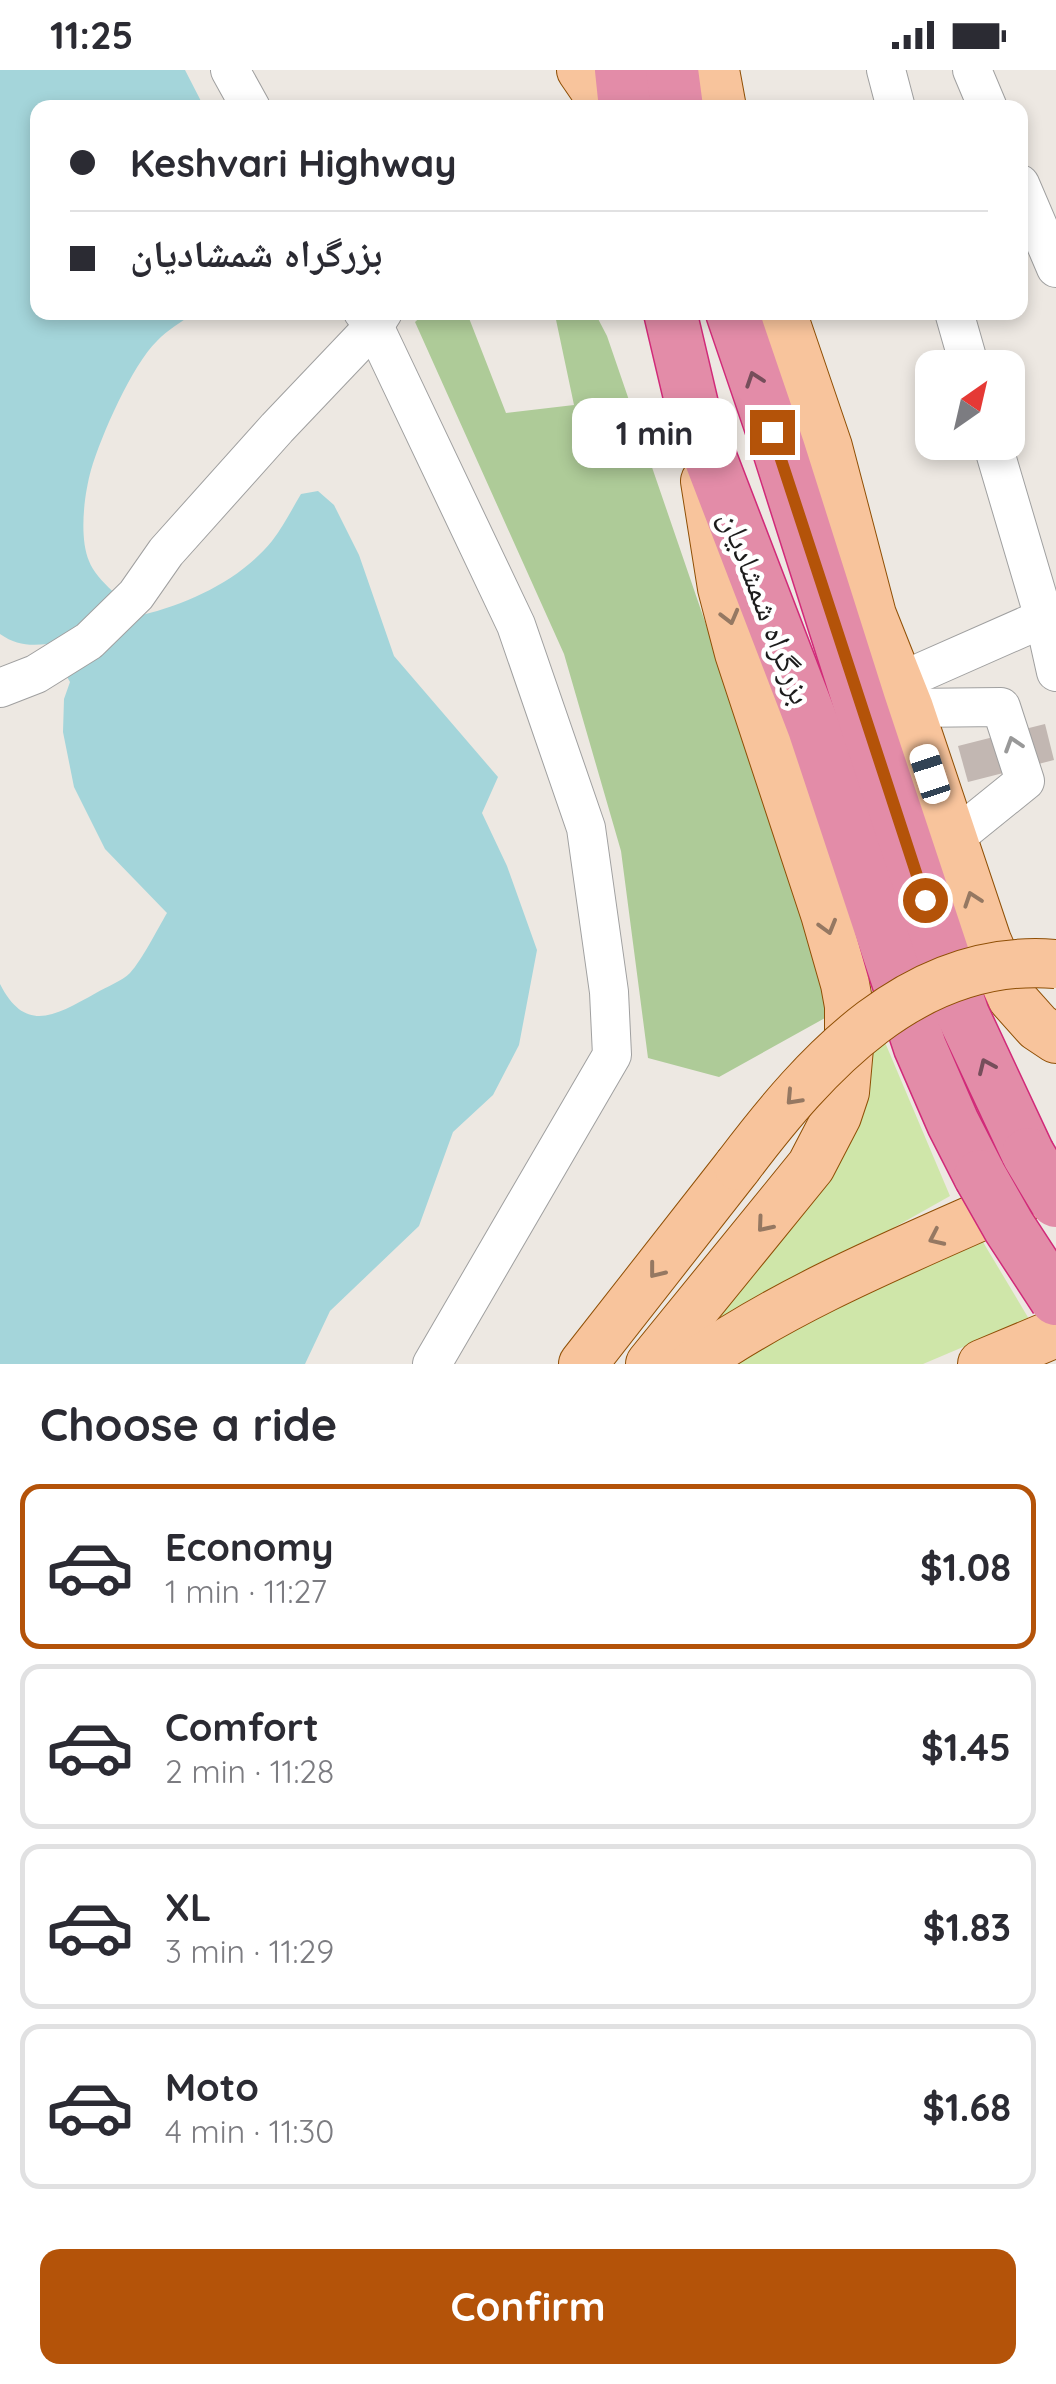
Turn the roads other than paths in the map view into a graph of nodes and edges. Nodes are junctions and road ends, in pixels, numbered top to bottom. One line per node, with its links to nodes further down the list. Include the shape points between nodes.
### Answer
1 (230, 70): 8 (street)
2 (581, 70): 9 (main road)
3 (621, 70): 10 (highway)
4 (672, 70): 11 (highway)
5 (715, 70): 12 (main road)
6 (886, 70): 13 (street)
7 (972, 70): 14 (street)
8 (246, 100)
9 (602, 100)
10 (625, 100)
11 (676, 100)
12 (721, 100)
13 (894, 100)
14 (985, 100)
15 (1028, 203): 16 (street)
16 (1056, 268)
17 (370, 320): 29 (street, via 166,552 136,596 88,642)
18 (374, 320): 40 (street, via 516,625 586,828 609,992 612,1055)
19 (672, 320): 24 (highway, بزرگراه شمشادیان)
20 (736, 320): 25 (highway, بزرگراه شمشادیان, one-way to 20)
21 (782, 320): 25 (main road)
22 (956, 320): 23 (street)
23 (965, 350)
24 (695, 418): 38 (highway, بزرگراه شمشادیان, bridge, via 814,728 920,1046 980,1176); 42 (main road, one-way to 42, via 722,588 845,984 849,1048 837,1116 811,1166)
25 (789, 431): 31 (highway, بزرگراه شمشادیان); 31 (main road, via 872,615)
26 (998, 460): 27 (street)
27 (1050, 616): 28 (street); 31 (street)
28 (1056, 672)
29 (36, 674): 30 (street); 32 (street, via 19,702)
30 (0, 688)
31 (889, 698): 33 (main road); 33 (street, one-way to 31, via 1025,781 1000,706); 36 (highway, بزرگراه شمشادیان, one-way to 31, via 963,1015)
32 (0, 713)
33 (952, 840): 35 (main road, one-way to 33, via 1012,998)
34 (1056, 964): 41 (main road, one-way to 41, bridge, via 992,968 943,981 870,1023 775,1118)
35 (1056, 1039)
36 (1042, 1168): 37 (highway, بزرگراه شمشادیان, bridge); 43 (main road, one-way to 43)
37 (1056, 1201)
38 (1056, 1299)
39 (1056, 1332): 44 (main road)
40 (432, 1364)
41 (582, 1364)
42 (650, 1364)
43 (694, 1364)
44 (982, 1364)

